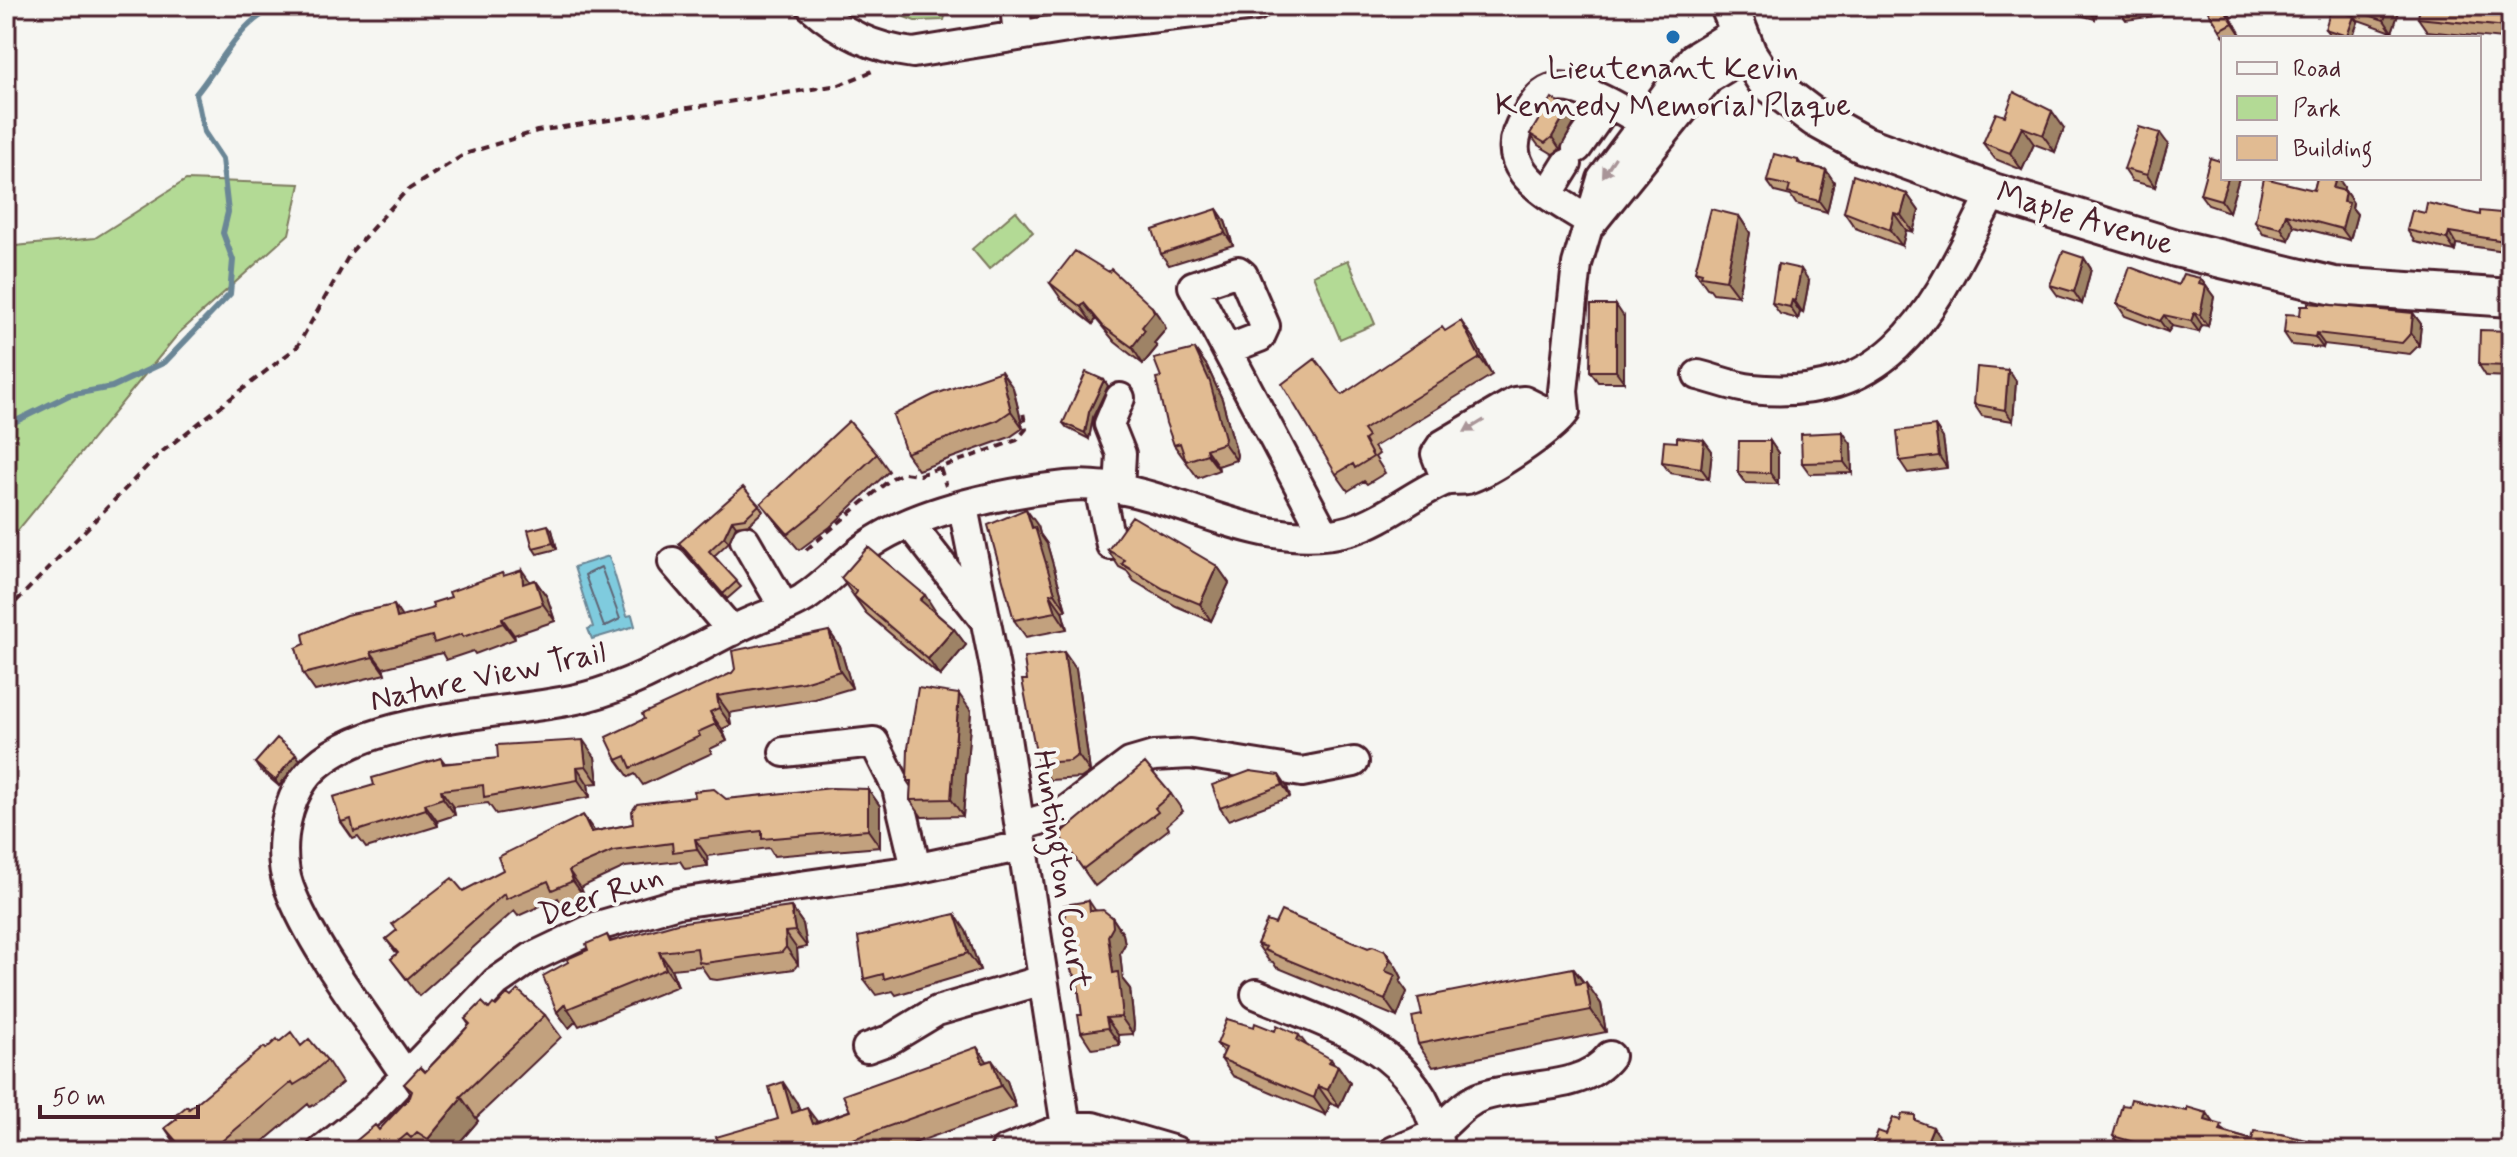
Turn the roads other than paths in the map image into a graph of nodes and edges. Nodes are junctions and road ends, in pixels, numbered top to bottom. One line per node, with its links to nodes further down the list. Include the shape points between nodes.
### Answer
1 (811, 6): 5 (street, via 851,36 886,50 913,53)
2 (1015, 6): 5 (street)
3 (1256, 6): 5 (street)
4 (1738, 30): 7 (street, Nature View Trail, via 1693,58); 8 (main road, Maple Avenue, via 1765,80 1815,118 1862,144)
5 (1018, 35)
6 (1608, 104): 7 (street); 9 (street); 9 (street, via 1573,89 1555,88 1538,96 1517,130 1512,152 1518,167)
7 (1652, 128): 10 (street, Nature View Trail, via 1602,179)
8 (1993, 192): 11 (main road, Maple Avenue, via 2176,248 2334,286); 13 (street, via 1930,308 1896,350 1862,375 1807,387 1751,389)
9 (1549, 193): 10 (street)
10 (1592, 223): 14 (street, Nature View Trail, via 1577,264)
11 (2511, 298)
12 (1229, 349): 20 (street)
13 (1698, 375)
14 (1563, 391): 16 (street, Nature View Trail, one-way to 16, via 1520,426 1457,461); 16 (street, Nature View Trail, via 1565,412 1555,426 1468,479)
15 (1120, 398): 17 (street, via 1109,424 1121,454)
16 (1446, 480): 20 (street, Nature View Trail, via 1369,523)
17 (1112, 488): 18 (street, Nature View Trail, via 1070,486); 20 (street, Nature View Trail, via 1266,532); 22 (street, via 1102,502)
18 (955, 498): 19 (street, Nature View Trail); 25 (street, Huntington Court)
19 (910, 524): 24 (street, Nature View Trail, via 870,543 828,580); 25 (street, Huntington Court)
20 (1324, 533)
21 (745, 540): 24 (street)
22 (1111, 545)
23 (673, 562): 26 (street)
24 (784, 607): 26 (street, Nature View Trail)
25 (987, 623): 29 (street, Huntington Court)
26 (732, 631): 35 (street, Nature View Trail, via 654,672 586,697 374,733 334,753 300,784 284,838 288,883 303,918)
27 (784, 752): 30 (street, via 874,742 897,788)
28 (1354, 762): 29 (street, Deer Run, via 1302,772 1190,754 1154,756 1130,763)
29 (1022, 836): 30 (street, Deer Run); 31 (street, Huntington Court)
30 (916, 868): 35 (street, Deer Run, via 678,903 598,926 531,958 496,982)
31 (1043, 980): 33 (street, via 937,1011); 36 (street, Huntington Court)
32 (1256, 994): 37 (street, via 1383,1051 1427,1102)
33 (867, 1048)
34 (1610, 1056): 37 (street, via 1599,1070 1572,1079 1481,1096 1459,1109)
35 (406, 1076): 38 (street, Deer Run)
36 (1066, 1127): 39 (street); 40 (street, via 1093,1127)
37 (1438, 1141): 41 (street)
38 (322, 1151)
39 (1005, 1151)
40 (1175, 1151)
41 (1394, 1151)

